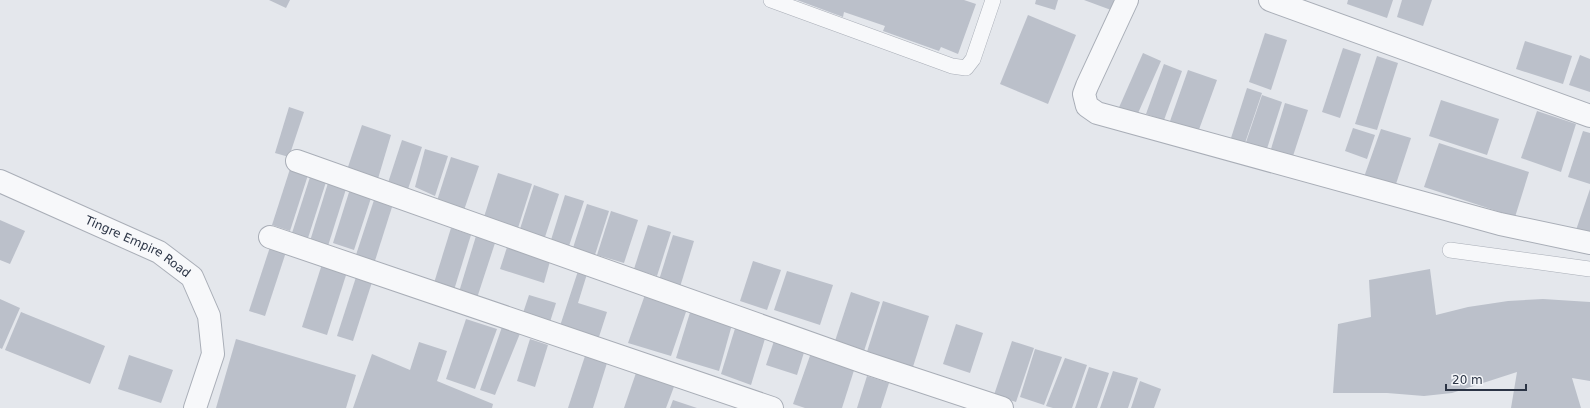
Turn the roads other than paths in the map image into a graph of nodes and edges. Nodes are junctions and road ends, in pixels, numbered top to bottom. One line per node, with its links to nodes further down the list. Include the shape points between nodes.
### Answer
1 (770, 0): 2 (lane, via 952,66 966,68 973,59)
2 (993, 0)
3 (1127, 0): 9 (street, via 1084,94 1087,106 1097,113 1500,224)
4 (1270, 0): 5 (street)
5 (1590, 116)
6 (297, 161): 14 (street, via 866,363)
7 (0, 181): 12 (street, Tingre Empire Road, via 159,252 192,277 209,316 213,354)
8 (270, 237): 13 (street)
9 (1590, 243)
10 (1450, 250): 11 (lane)
11 (1590, 269)
12 (195, 408)
13 (772, 408)
14 (1002, 408)

